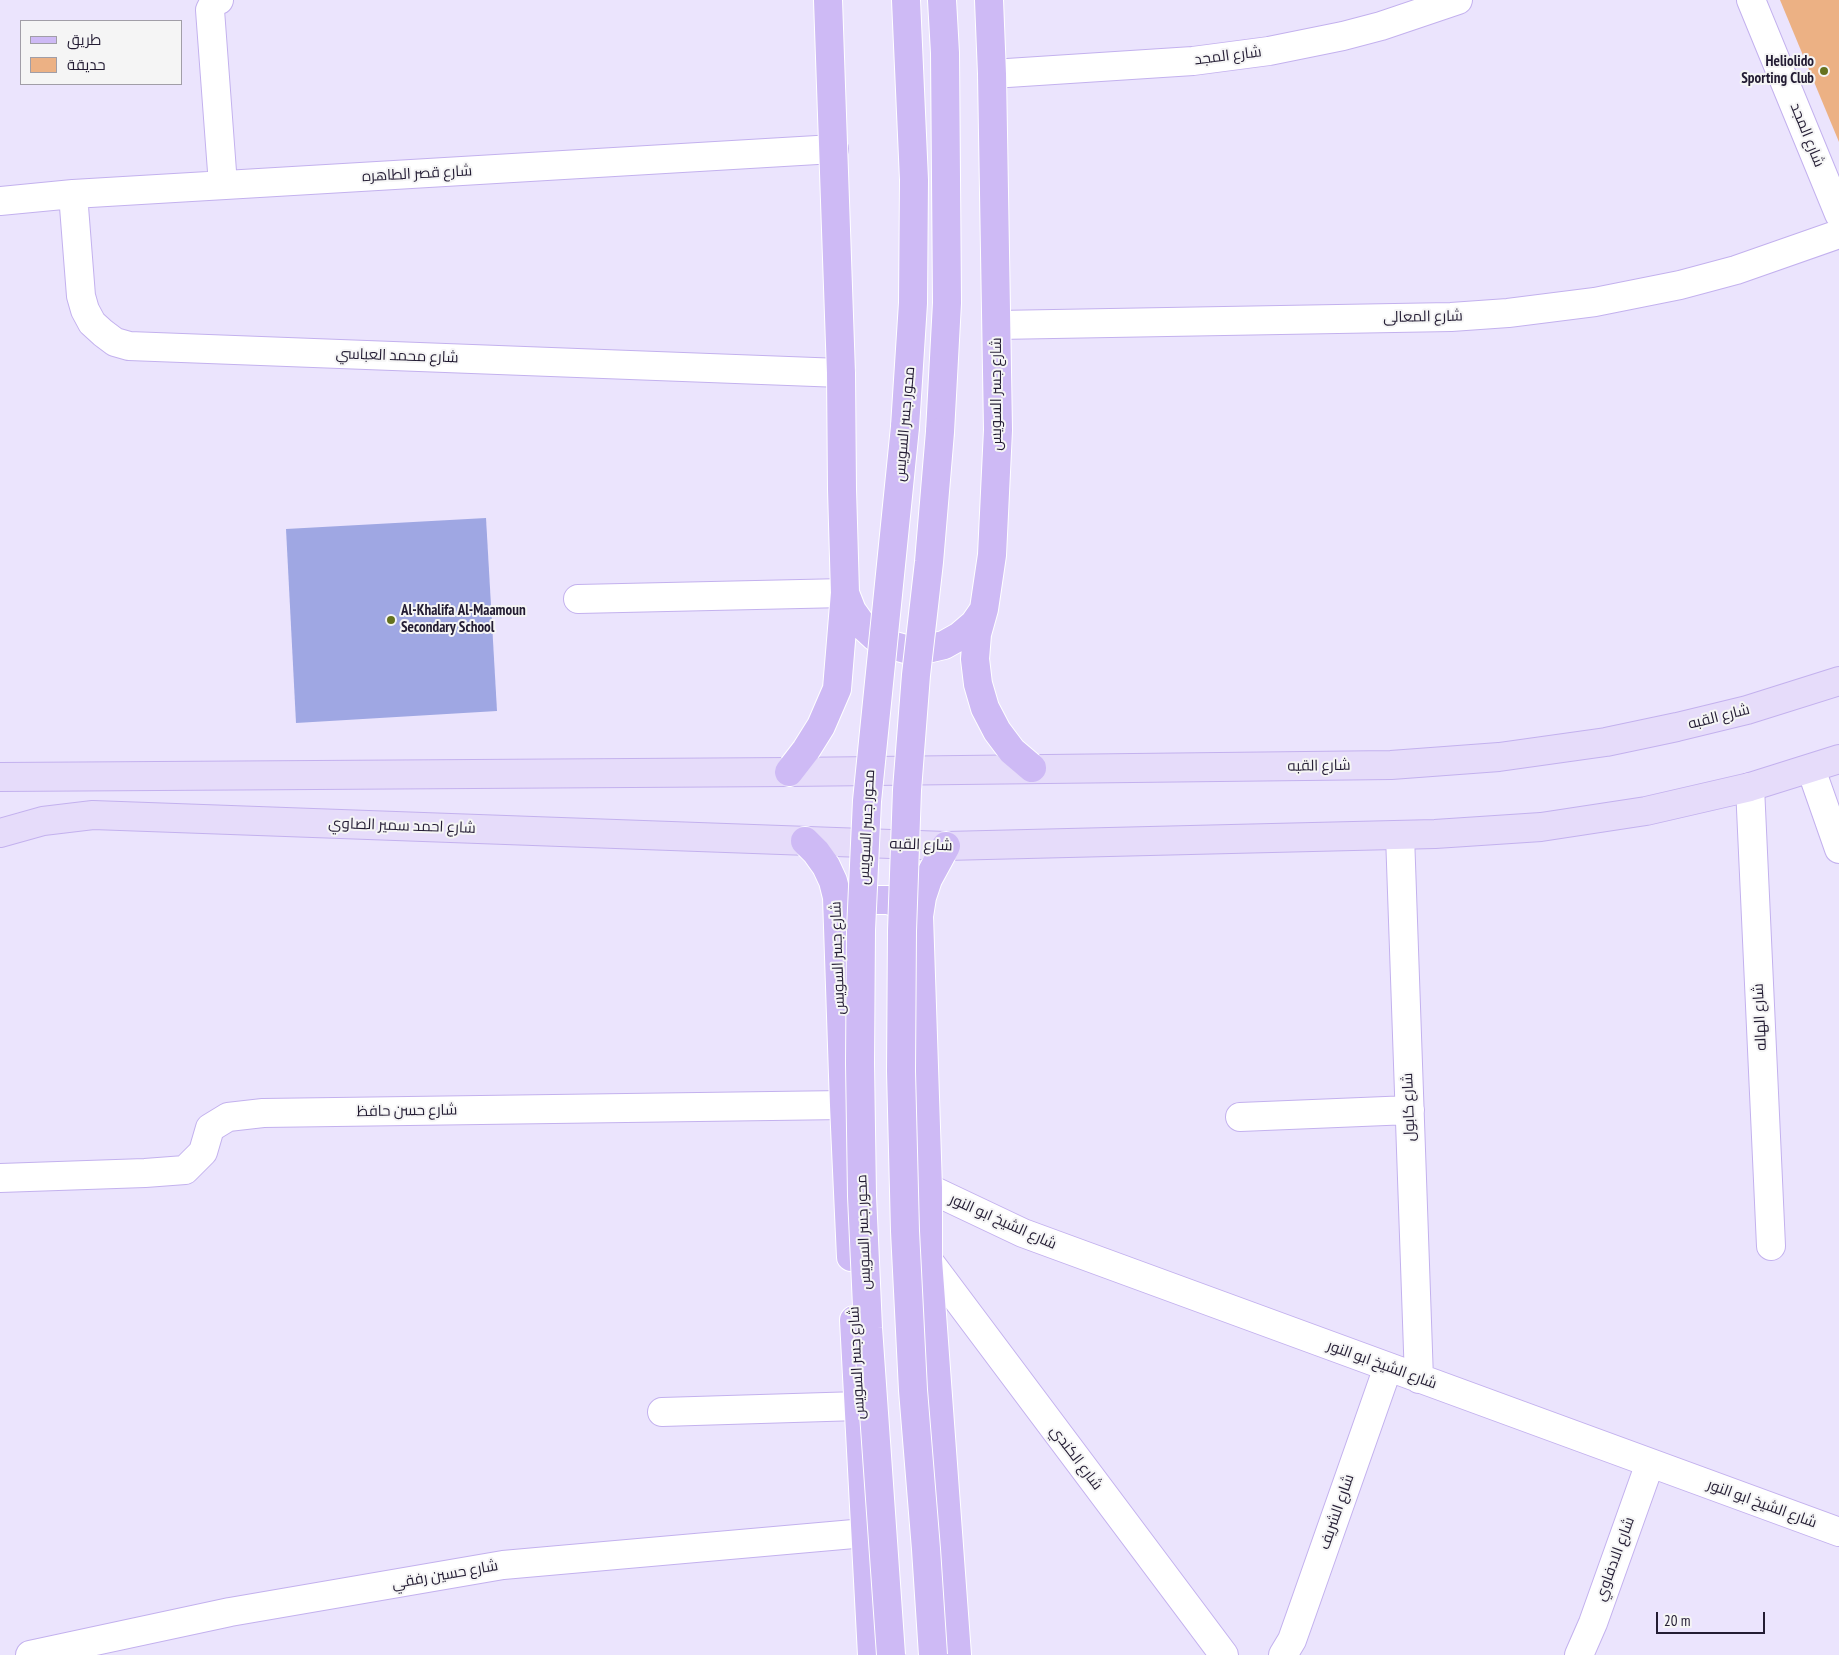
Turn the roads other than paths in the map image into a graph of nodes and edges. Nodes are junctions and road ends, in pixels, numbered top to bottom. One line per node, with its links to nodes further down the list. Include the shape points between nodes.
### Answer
1 (219, 0): 10 (street, via 210,10)
2 (828, 0): 9 (main road)
3 (906, 0): 50 (main road, محور جسر السويس, bridge, via 914,199 914,303 905,427 867,802 860,1016 862,1196)
4 (942, 0): 51 (main road, bridge, via 947,303 940,432 907,790 901,1071 913,1390)
5 (989, 0): 8 (main road, شارع جسر السويس)
6 (1458, 0): 8 (street, شارع المجد, via 1381,26 1269,51 1193,61)
7 (1751, 0): 13 (street, شارع المجد)
8 (992, 74): 15 (main road, شارع جسر السويس)
9 (834, 149): 10 (street, شارع قصر الطاهره); 16 (main road)
10 (223, 185): 11 (street, شارع قصر الطاهره)
11 (73, 194): 12 (street, شارع قصر الطاهره); 16 (street, شارع محمد العباسي, via 81,296 85,310 103,333 115,342 130,346)
12 (0, 201)
13 (1839, 214)
14 (1839, 234): 15 (street, شارع المعالى, via 1736,270 1680,285 1595,302 1518,312 1451,317)
15 (997, 325): 19 (main road, شارع جسر السويس, via 998,430 994,528)
16 (841, 373): 17 (main road)
17 (845, 593): 18 (street); 19 (main road, via 862,625 875,637 909,650 927,650 944,645 974,624); 24 (main road, via 837,689 821,726)
18 (578, 599)
19 (984, 609): 22 (main road, شارع جسر السويس, via 975,659 985,708 996,731)
20 (1839, 681): 22 (main road, شارع القبه, via 1747,710 1677,727 1571,748 1499,757 1391,765)
21 (1839, 759): 23 (main road, شارع القبه)
22 (1032, 768): 24 (main road, شارع القبه)
23 (1811, 769): 26 (main road, شارع القبه); 31 (street)
24 (789, 772): 25 (main road)
25 (0, 777)
26 (1750, 787): 28 (main road, شارع القبه, via 1577,823); 39 (street, شارع الهاله)
27 (0, 833): 29 (main road, شارع احمد سمير الصاوي, via 43,821 93,815)
28 (1400, 835): 30 (main road, شارع القبه); 35 (street, شارع كابول)
29 (805, 841): 30 (main road, شارع القبه); 32 (main road, شارع جسر السويس, via 826,866 833,881)
30 (946, 846): 33 (main road, via 928,879)
31 (1839, 849)
32 (837, 914): 33 (main road, via 870,900 888,900 904,905); 34 (main road, شارع جسر السويس)
33 (920, 916): 38 (main road)
34 (844, 1106): 37 (street, شارع حسن حافظ, via 263,1113 228,1117 210,1128 203,1152 185,1170); 43 (main road, شارع جسر السويس)
35 (1410, 1110): 36 (street); 42 (street, شارع كابول)
36 (1240, 1117)
37 (0, 1178)
38 (928, 1188): 40 (main road); 41 (street, شارع الشيخ ابو النور, via 1023,1233)
39 (1771, 1246)
40 (928, 1260): 52 (main road); 53 (street, شارع الكندي)
41 (1388, 1367): 42 (street, شارع الشيخ ابو النور); 54 (street, شارع الشريف, via 1292,1640)
42 (1419, 1379): 45 (street, شارع الشيخ ابو النور)
43 (859, 1406): 44 (street); 47 (main road, شارع جسر السويس)
44 (662, 1412)
45 (1650, 1463): 46 (street, شارع الشيخ ابو النور); 55 (street, شارع الادفاوي)
46 (1839, 1532)
47 (865, 1533): 48 (street, شارع حسين رفقي, via 503,1565 230,1612); 49 (main road, شارع جسر السويس)
48 (30, 1655)
49 (872, 1655)
50 (891, 1655)
51 (933, 1655)
52 (957, 1655)
53 (1224, 1655)
54 (1283, 1655)
55 (1579, 1655)

